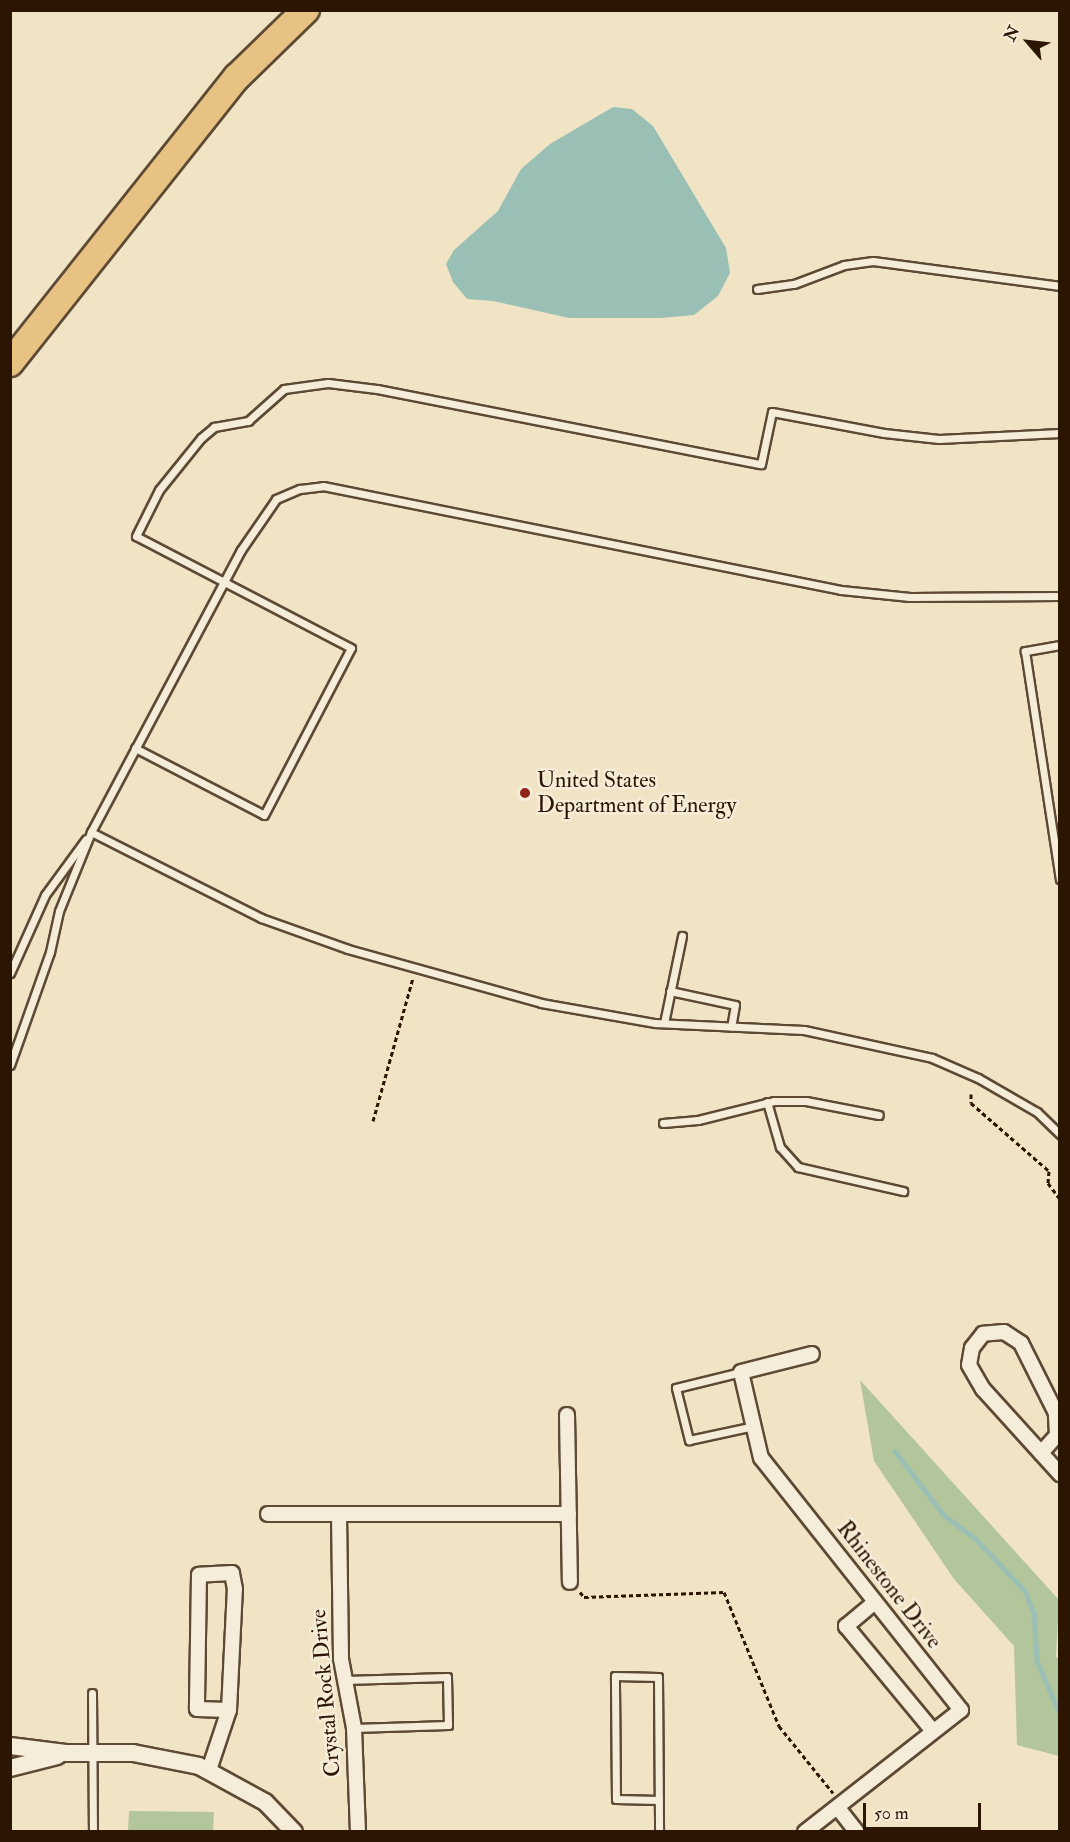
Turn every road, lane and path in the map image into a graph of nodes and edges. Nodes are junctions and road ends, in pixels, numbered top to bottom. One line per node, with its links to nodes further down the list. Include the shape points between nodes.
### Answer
1 (306, 10): 4 (highway, via 237,77)
2 (1059, 286): 3 (lane, via 873,261 844,265 794,284)
3 (757, 289)
4 (10, 363)
5 (1059, 433): 6 (lane, via 939,439 772,412 761,464 377,389 302,384 284,389 248,421 214,427 201,438 159,490 136,536)
6 (225, 582): 7 (lane, via 256,523 276,499 300,489 323,486 841,590 910,597); 9 (lane); 9 (lane, via 351,648 264,815)
7 (1059, 596)
8 (1059, 645): 11 (lane, via 1025,651)
9 (135, 748): 10 (lane)
10 (91, 832): 13 (lane, via 261,918); 14 (lane, via 45,894); 18 (lane, via 59,911 50,952)
11 (1059, 879)
12 (682, 936): 15 (lane)
13 (415, 969): 16 (lane, via 541,1003); 22 (path)
14 (10, 973)
15 (670, 991): 16 (lane); 17 (lane, via 735,1005)
16 (664, 1023): 17 (lane)
17 (731, 1027): 24 (lane, via 804,1030 932,1058 1017,1101)
18 (10, 1065)
19 (971, 1094): 26 (path, via 971,1103 1049,1171 1048,1183)
20 (767, 1102): 21 (lane, via 806,1101); 23 (lane, via 698,1120); 25 (lane, via 780,1147 798,1167)
21 (879, 1115)
22 (373, 1121)
23 (663, 1123)
24 (1059, 1134)
25 (903, 1191)
26 (1059, 1199)
27 (812, 1354): 28 (street)
28 (741, 1372): 30 (street, Rhinestone Drive); 30 (lane, via 676,1388 689,1440)
29 (567, 1415): 35 (street)
30 (754, 1426): 37 (street, Rhinestone Drive, via 760,1458)
31 (1041, 1453): 31 (street, via 1057,1435 1056,1413 1021,1343 1004,1332 983,1334 972,1348 969,1365 983,1389); 32 (street)
32 (1059, 1474)
33 (268, 1514): 34 (street)
34 (339, 1514): 35 (street); 38 (street, Crystal Rock Drive)
35 (569, 1514): 36 (street)
36 (570, 1582): 49 (path, via 584,1597 724,1592 779,1726)
37 (875, 1602): 42 (street, Rhinestone Drive, via 961,1710); 42 (street, via 846,1626)
38 (345, 1680): 41 (street, Crystal Rock Drive); 41 (lane, via 447,1677 448,1725)
39 (92, 1693): 45 (lane)
40 (229, 1710): 40 (street, via 232,1573 199,1575 197,1708); 47 (street)
41 (354, 1728): 52 (street, Crystal Rock Drive)
42 (933, 1731): 49 (street, Rhinestone Drive)
43 (10, 1746): 44 (street)
44 (66, 1753): 45 (street); 46 (street)
45 (92, 1754): 47 (street, via 166,1757); 50 (lane)
46 (10, 1768)
47 (209, 1770): 51 (street, via 265,1802)
48 (659, 1800): 48 (lane, via 658,1677 615,1676 616,1799); 53 (lane)
49 (840, 1806): 54 (street, Rhinestone Drive); 55 (street)
50 (93, 1832)
51 (294, 1832)
52 (358, 1832)
53 (659, 1832)
54 (805, 1832)
55 (857, 1832)

